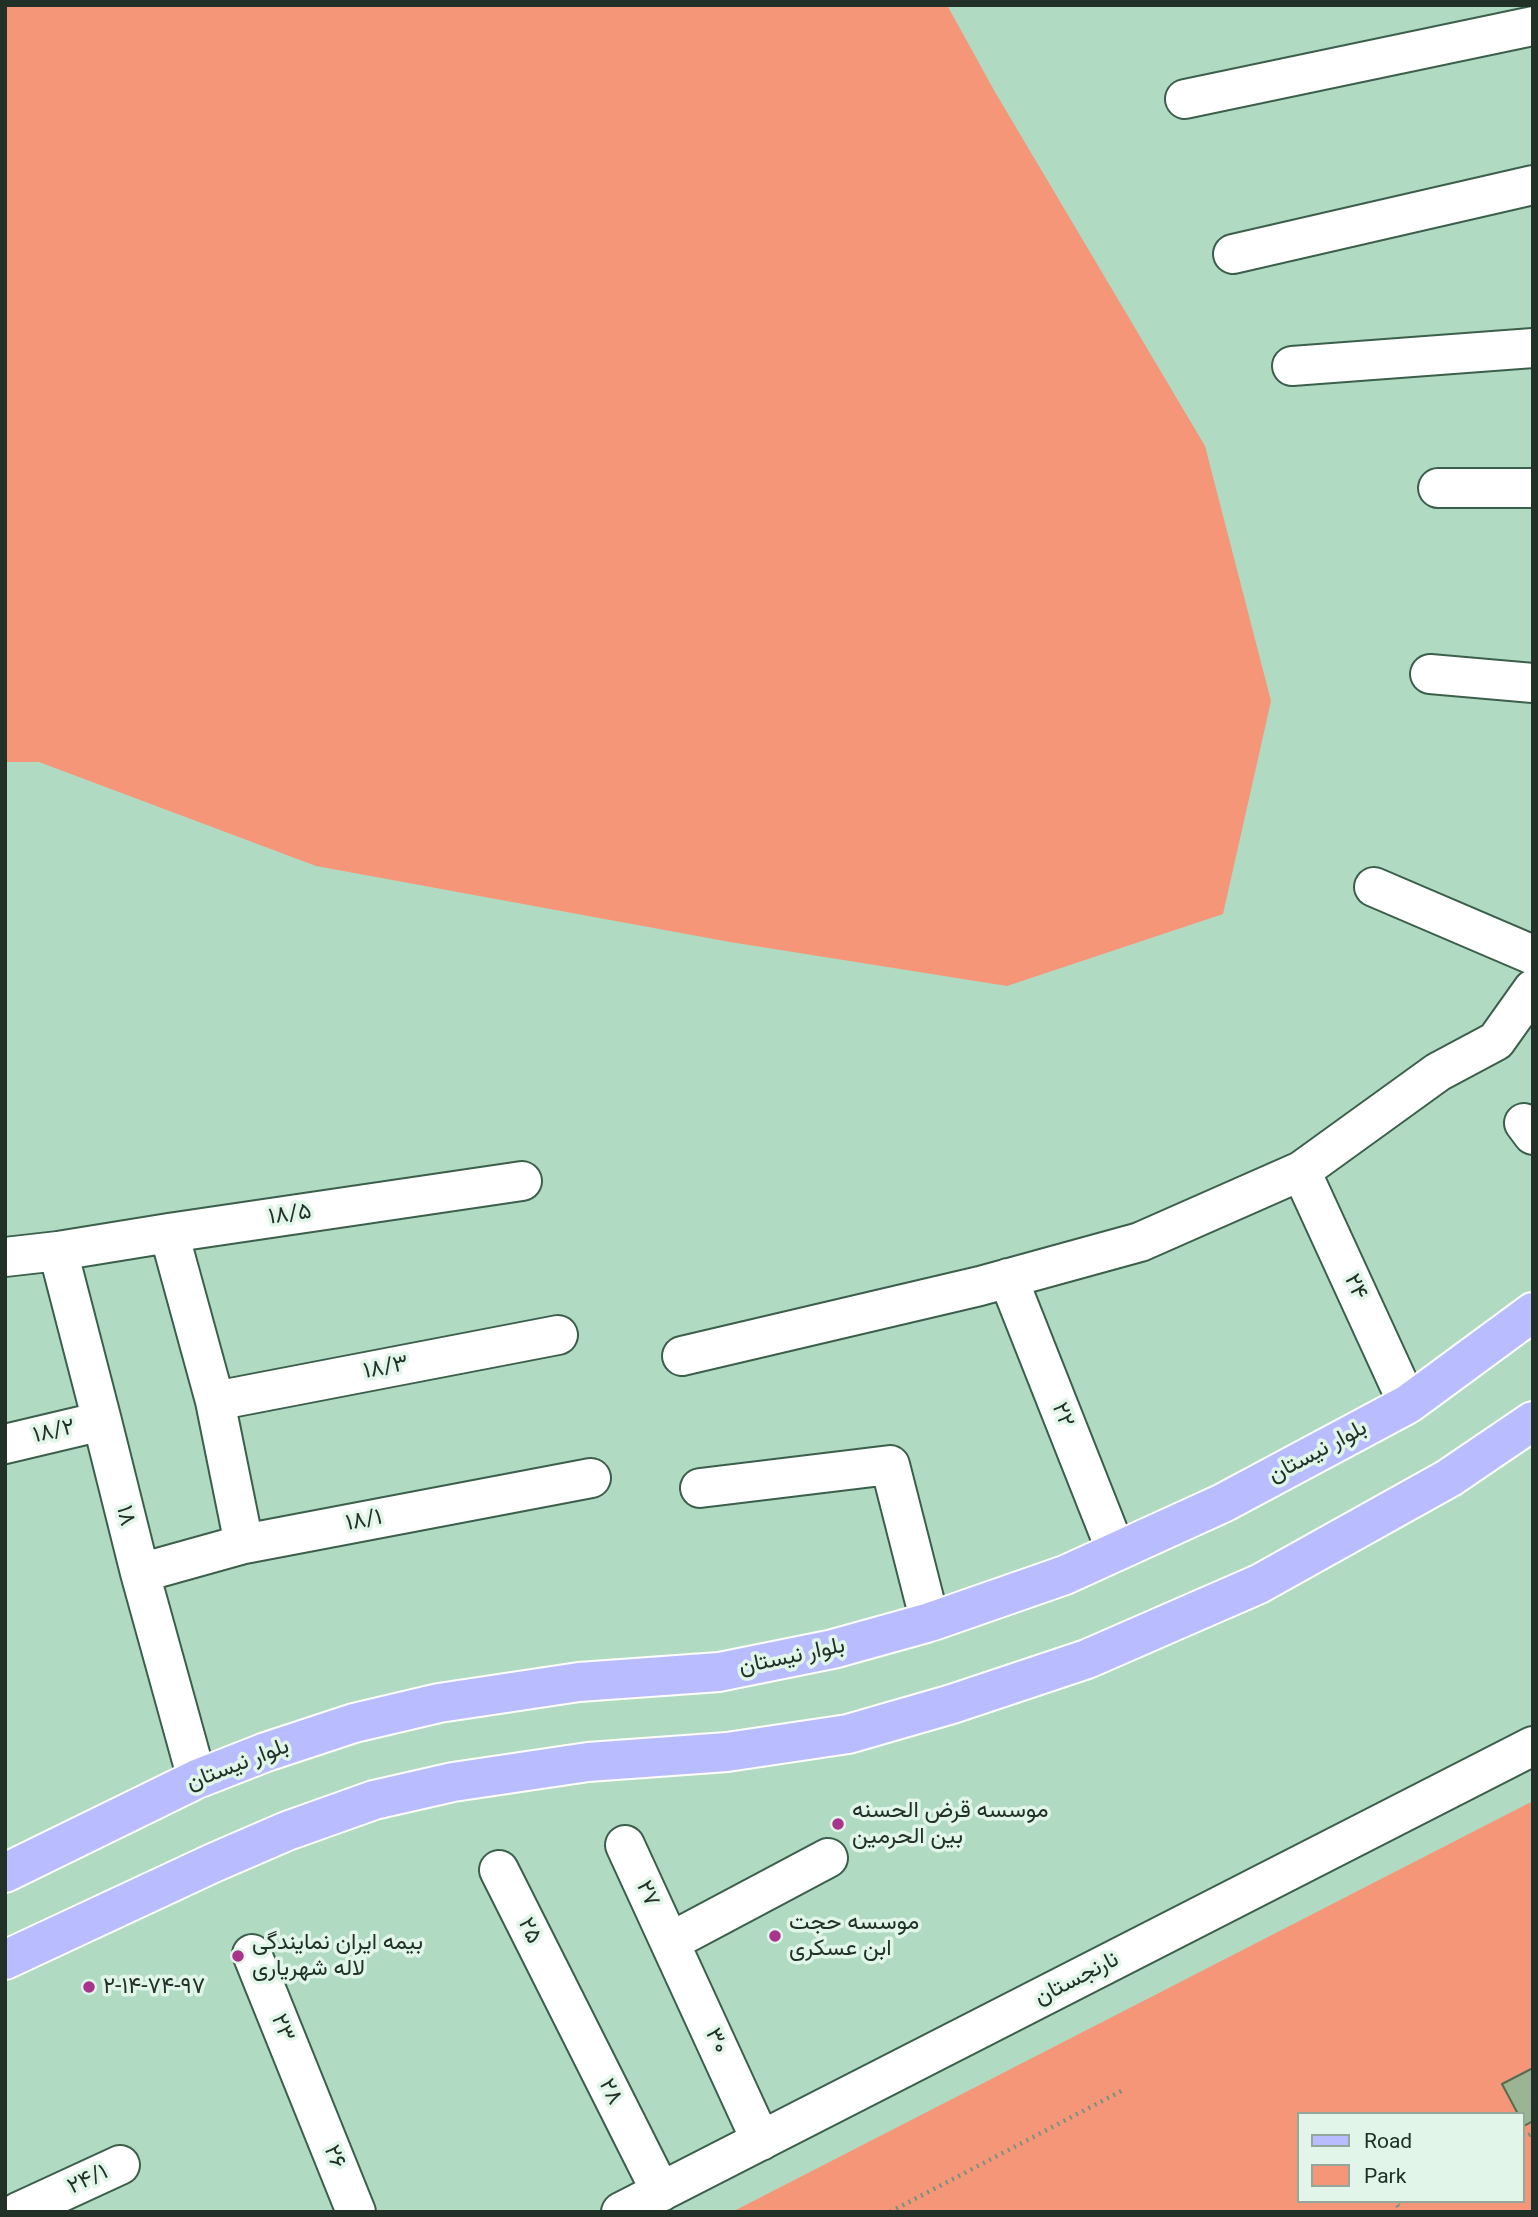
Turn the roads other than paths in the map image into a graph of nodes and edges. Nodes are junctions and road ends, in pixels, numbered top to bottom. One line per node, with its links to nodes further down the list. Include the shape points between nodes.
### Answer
1 (1533, 26): 2 (street)
2 (1185, 99)
3 (1533, 185): 4 (street)
4 (1233, 254)
5 (1533, 348): 6 (street)
6 (1292, 366)
7 (1438, 488): 8 (street)
8 (1533, 488)
9 (1430, 674): 10 (street)
10 (1533, 683)
11 (1374, 887): 12 (street)
12 (1533, 955)
13 (1533, 989): 14 (street, via 1496,1041 1438,1072)
14 (1301, 1171): 19 (street, via 1140,1242); 24 (street, ۲۴)
15 (522, 1181): 16 (street, ۱۸/۵)
16 (169, 1233): 17 (street, ۱۸/۵); 23 (street)
17 (58, 1251): 18 (street, ۱۸/۵); 25 (street, ۱۸)
18 (5, 1257)
19 (1008, 1278): 22 (street); 31 (street, ۲۲)
20 (1533, 1312): 24 (main road, بلوار نیستان)
21 (558, 1335): 23 (street, ۱۸/۳)
22 (682, 1356)
23 (215, 1401): 30 (street)
24 (1408, 1404): 31 (main road, بلوار نیستان, via 1223,1503)
25 (102, 1421): 27 (street, ۱۸/۲); 32 (street, ۱۸)
26 (1533, 1421): 42 (main road, via 1449,1478 1259,1584 1087,1659 848,1734 727,1752 588,1762 453,1782 374,1800 213,1863)
27 (5, 1444)
28 (591, 1478): 30 (street, ۱۸/۱)
29 (700, 1488): 33 (street, via 890,1465)
30 (244, 1544): 32 (street, ۱۸/۱)
31 (1116, 1552): 33 (main road, بلوار نیستان, via 1065,1575)
32 (139, 1573): 35 (street, ۱۸)
33 (930, 1622): 35 (main road, بلوار نیستان, via 833,1649 719,1672 579,1682 439,1703 354,1723)
34 (1533, 1746): 45 (street, نارنجستان)
35 (197, 1779): 39 (main road, بلوار نیستان)
36 (625, 1845): 40 (street, ۲۷)
37 (828, 1858): 40 (street)
38 (499, 1870): 43 (street, ۲۵)
39 (5, 1873)
40 (670, 1942): 45 (street, ۳۰)
41 (252, 1954): 44 (street, ۲۳)
42 (5, 1960)
43 (560, 1993): 47 (street, ۲۸)
44 (311, 2102): 49 (street, ۲۶)
45 (761, 2141): 47 (street, نارنجستان)
46 (120, 2165): 48 (street, ۲۴/۱)
47 (661, 2192): 50 (street, نارنجستان)
48 (18, 2212)
49 (356, 2212)
50 (621, 2212)

